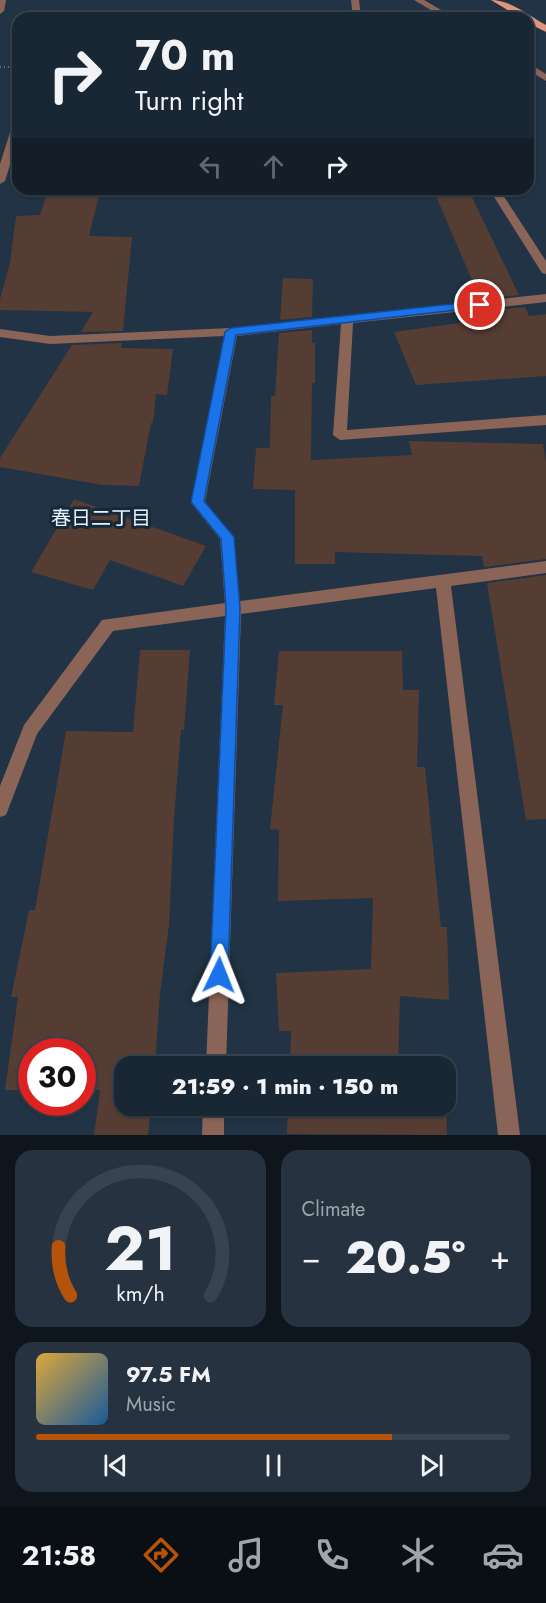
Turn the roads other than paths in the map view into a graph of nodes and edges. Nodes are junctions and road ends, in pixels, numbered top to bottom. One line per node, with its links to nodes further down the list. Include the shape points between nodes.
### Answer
1 (3, 0): 4 (street)
2 (418, 0): 5 (street)
3 (495, 0): 6 (main road)
4 (0, 10)
5 (440, 12)
6 (516, 12)
7 (12, 142): 8 (street)
8 (0, 181)
9 (498, 195): 10 (street)
10 (546, 270)
11 (546, 298): 12 (street)
12 (347, 319): 13 (street); 15 (street, via 340,435)
13 (231, 332): 14 (street, via 50,340); 18 (street, via 198,502 227,537)
14 (0, 333)
15 (546, 420)
16 (546, 567): 17 (street)
17 (443, 580): 18 (street); 23 (street)
18 (233, 608): 19 (street, via 108,625 30,730); 20 (street)
19 (0, 809)
20 (216, 1056)
21 (214, 1116): 22 (street)
22 (213, 1135)
23 (509, 1135)

